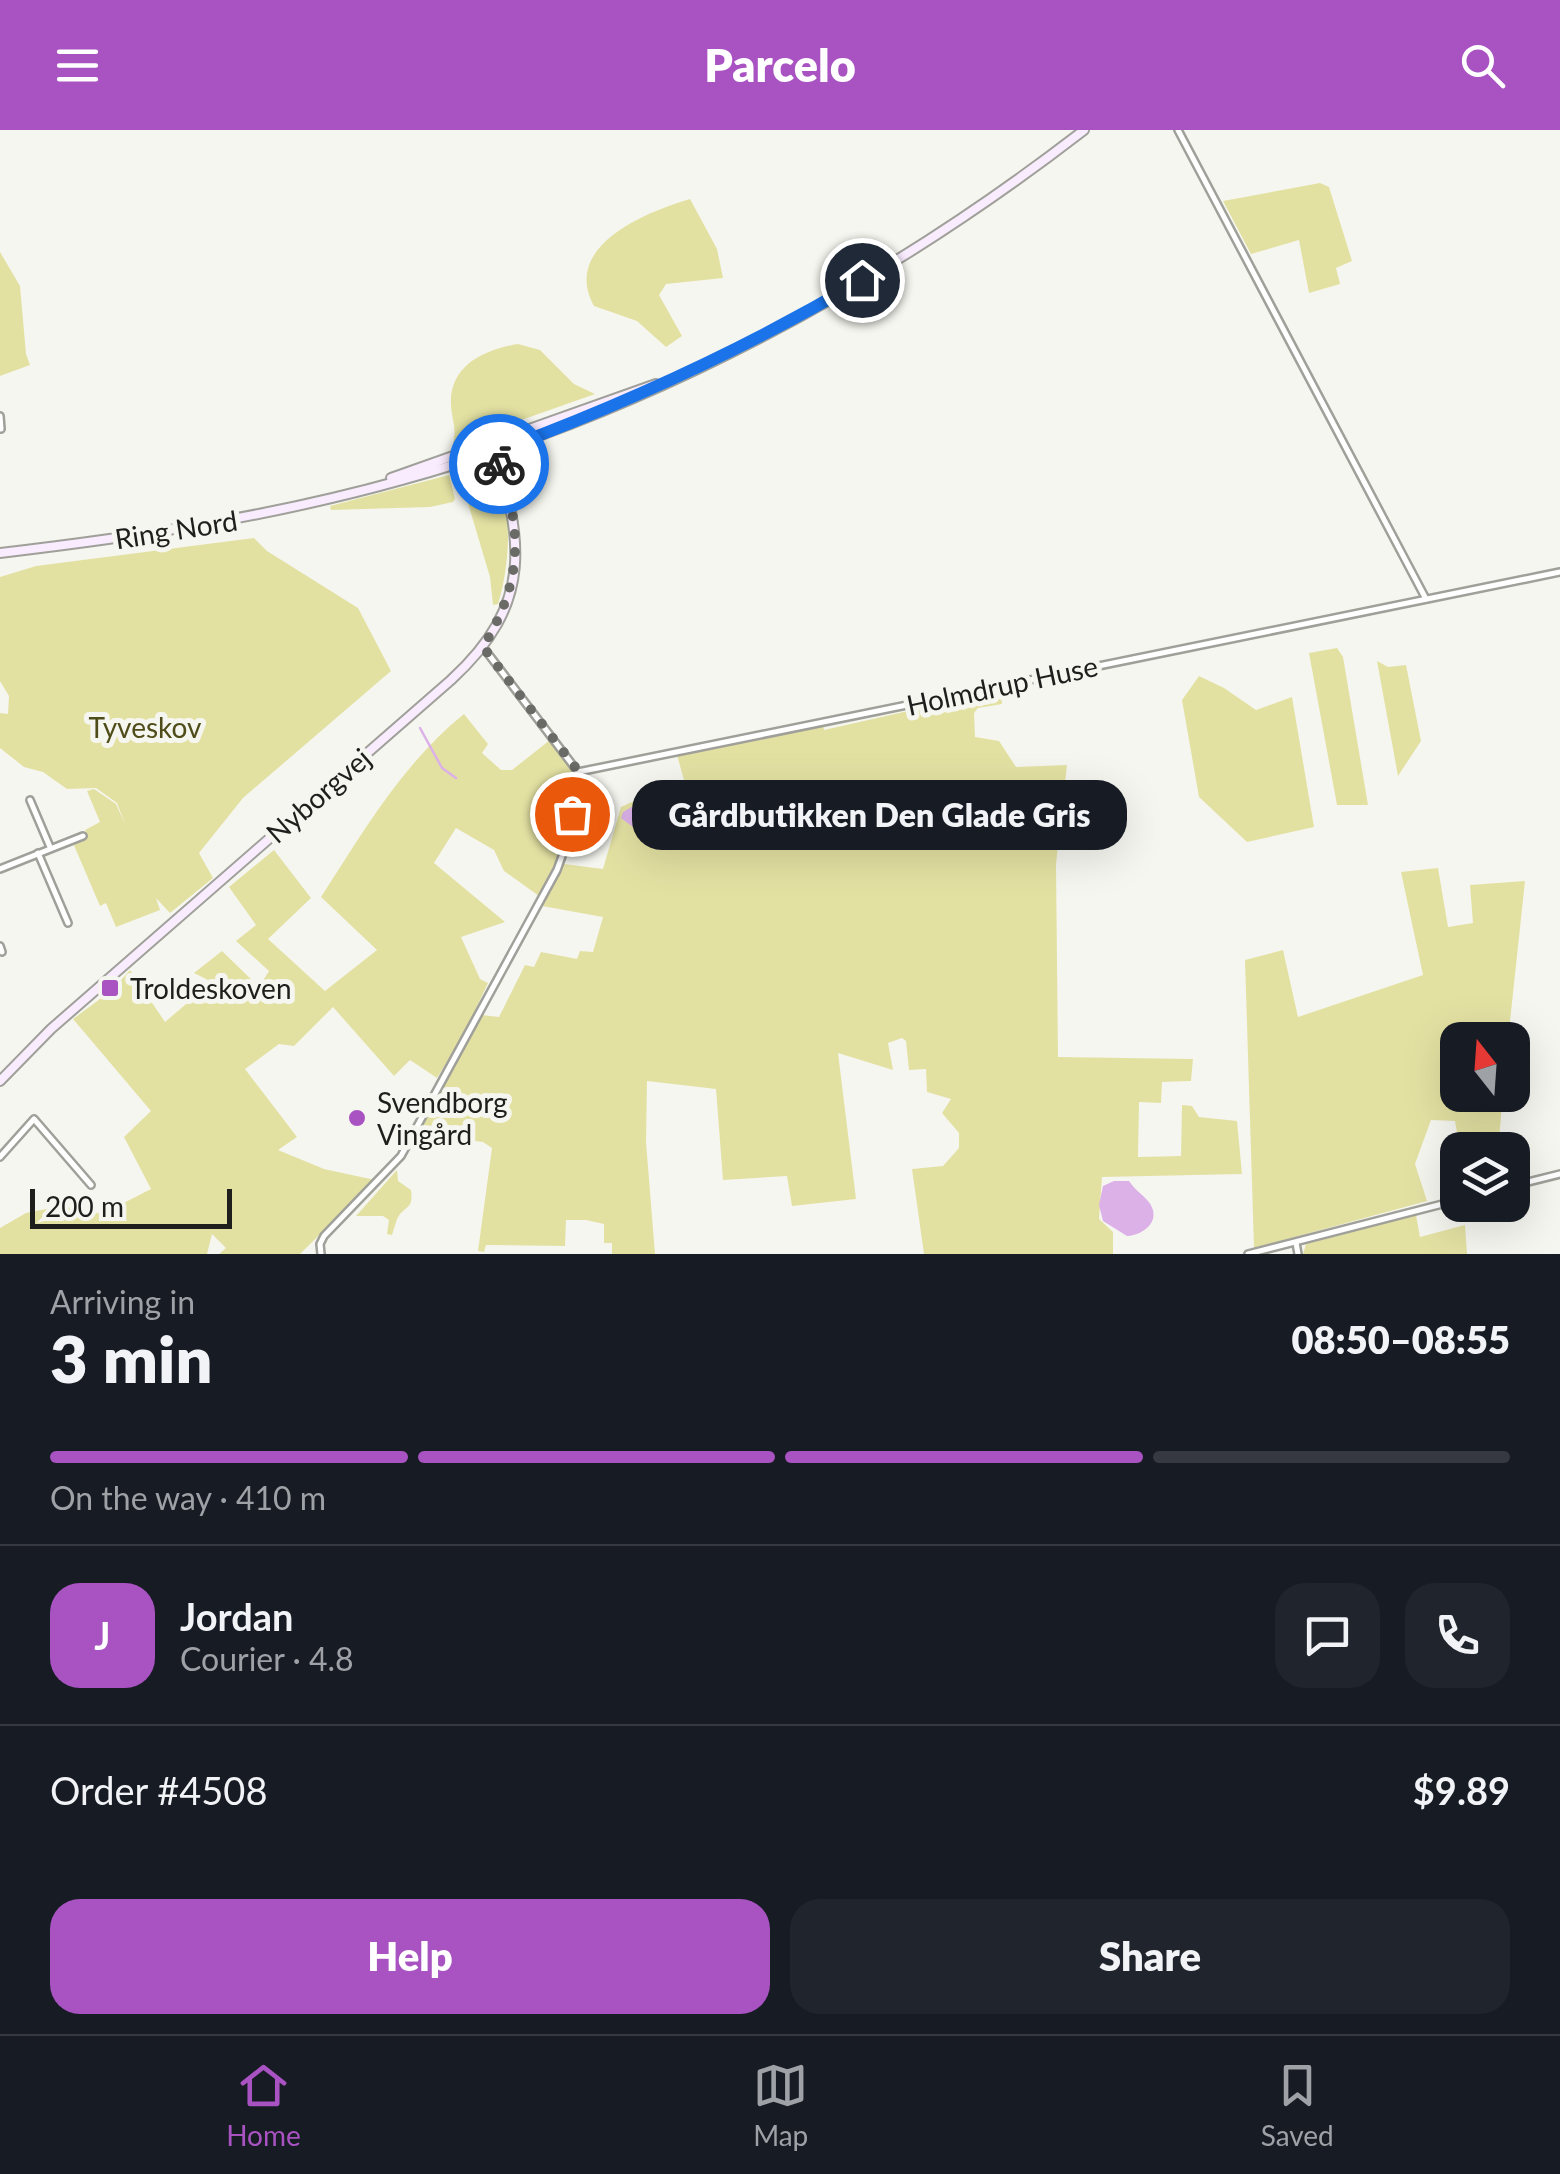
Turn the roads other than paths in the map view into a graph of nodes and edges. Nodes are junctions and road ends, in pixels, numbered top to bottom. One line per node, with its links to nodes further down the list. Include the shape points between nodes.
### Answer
1 (1084, 130): 3 (main road, via 919,247)
2 (1178, 130): 11 (street)
3 (692, 370): 6 (main road); 7 (main road)
4 (0, 416): 5 (street)
5 (1, 429)
6 (492, 441): 7 (main road, Nyborgvej); 8 (main road, Ring Nord)
7 (495, 452): 8 (main road, Ring Nord); 12 (main road, Nyborgvej, via 514,511 516,552 510,592)
8 (349, 494): 9 (main road, Ring Nord, via 190,528)
9 (0, 553)
10 (1560, 572): 11 (street, Holmdrup Huse)
11 (1426, 599): 13 (street, Holmdrup Huse)
12 (483, 647): 13 (street); 20 (main road, Nyborgvej)
13 (578, 772): 27 (street, via 557,870 401,1156 324,1236)
14 (30, 800): 16 (street)
15 (83, 836): 16 (street)
16 (50, 847): 17 (street)
17 (38, 853): 18 (street); 19 (street)
18 (0, 869)
19 (68, 923)
20 (0, 1081)
21 (0, 1156): 24 (street, via 34,1120)
22 (1560, 1174): 23 (street)
23 (1530, 1182)
24 (91, 1185)
25 (1440, 1205): 26 (street)
26 (1296, 1243): 28 (street); 29 (street)
27 (321, 1254)
28 (1248, 1254)
29 (1298, 1254)

